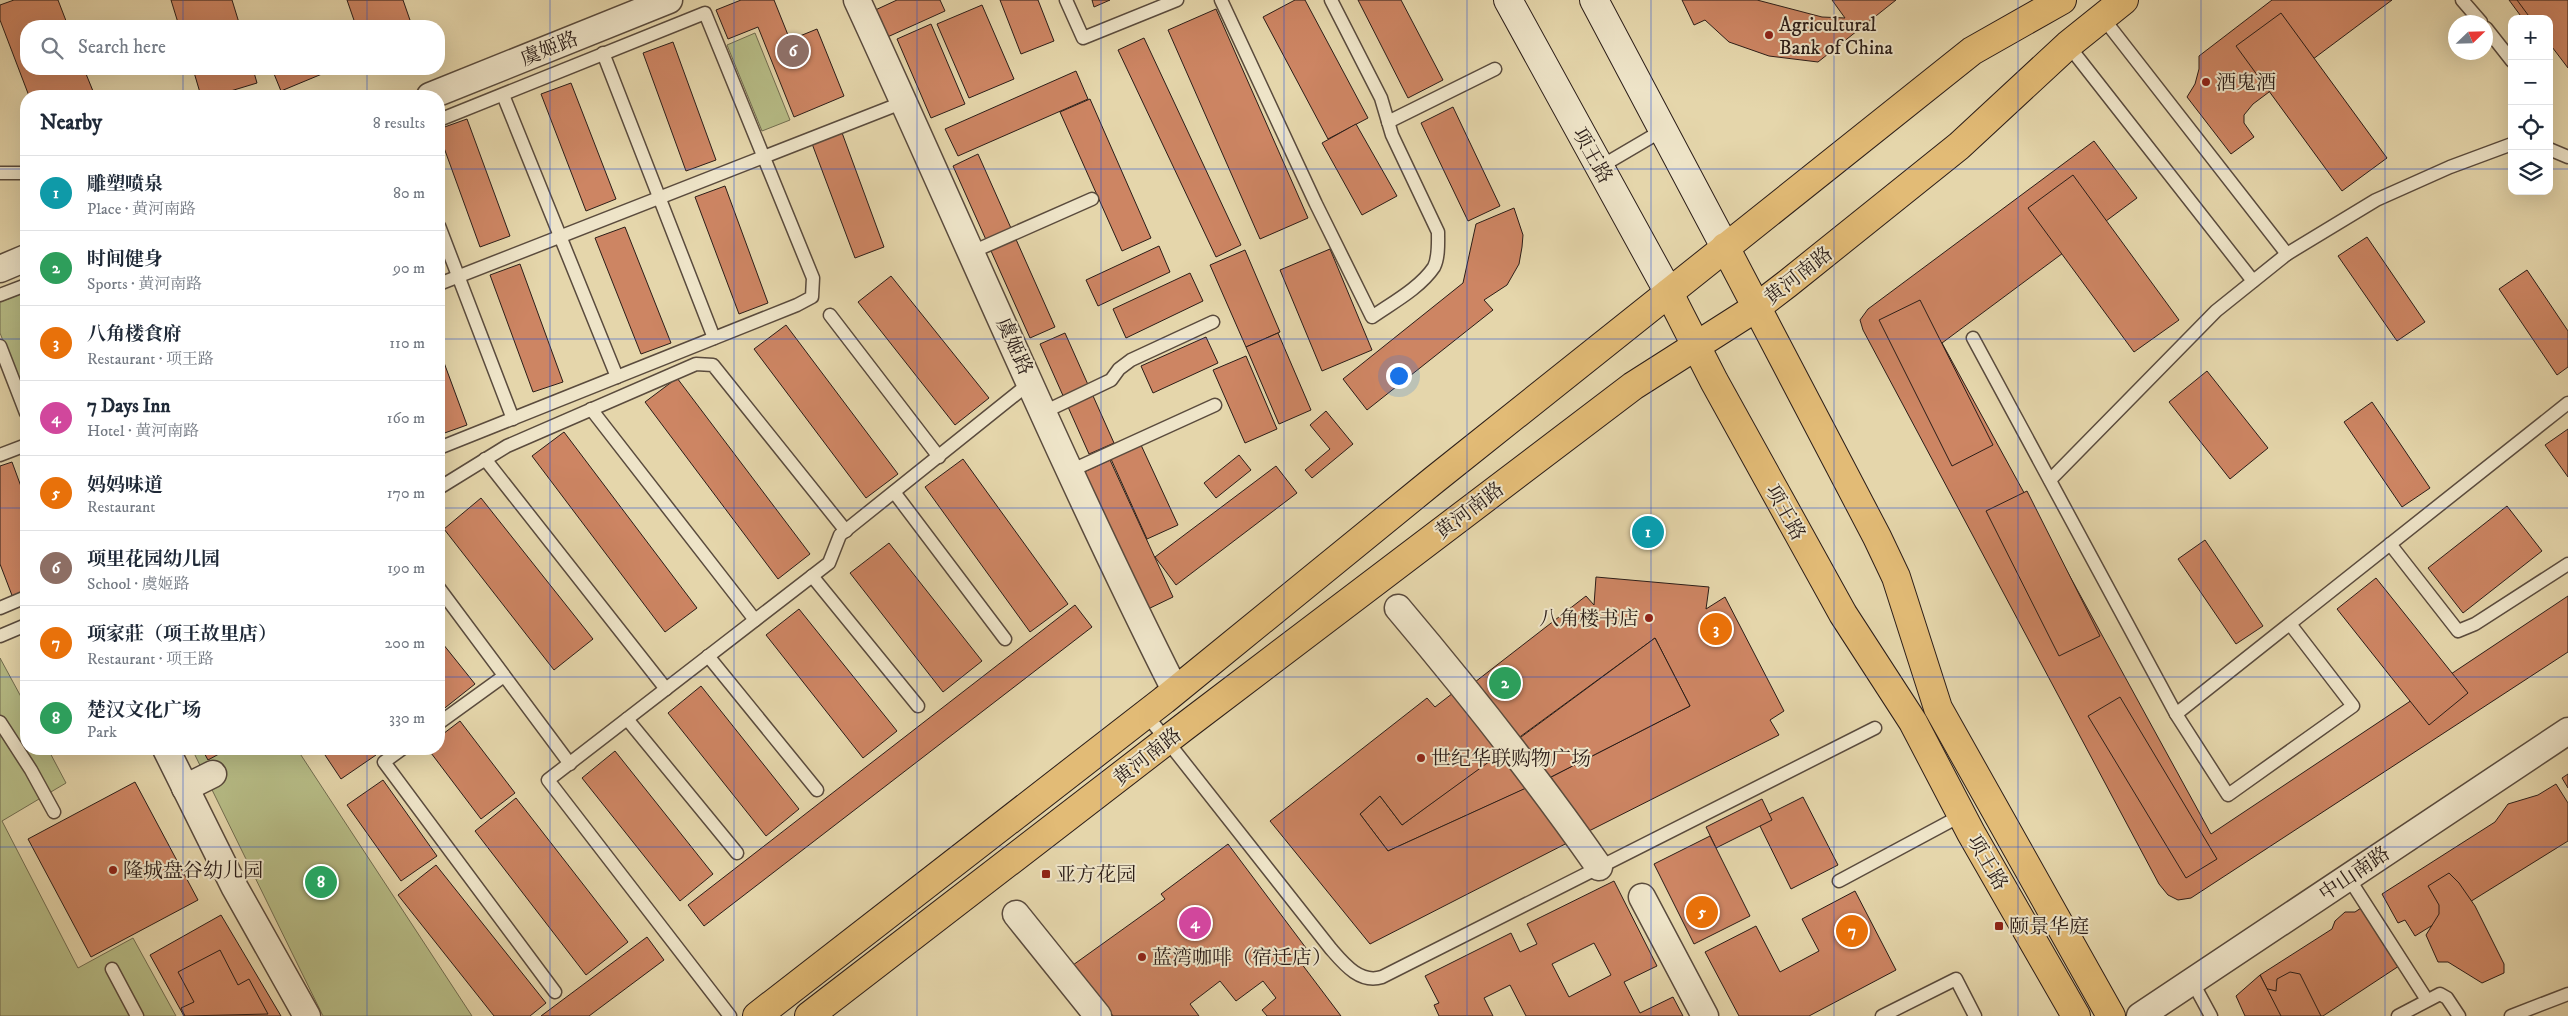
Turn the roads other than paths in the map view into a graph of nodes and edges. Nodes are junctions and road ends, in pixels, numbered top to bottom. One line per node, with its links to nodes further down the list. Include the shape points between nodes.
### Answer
1 (669, 0): 19 (street, 虞姬路)
2 (858, 0): 21 (street, 虞姬路)
3 (1066, 0): 11 (lane, via 1083,38)
4 (1221, 0): 23 (lane, via 1372,317 1414,287 1434,266 1438,248 1438,232)
5 (1331, 0): 23 (lane, via 1381,98)
6 (1508, 0): 29 (main road, 项王路)
7 (1594, 0): 24 (main road, 项王路)
8 (2062, 0): 36 (main road, 黄河南路, via 1972,51)
9 (2124, 0): 13 (main road, 黄河南路)
10 (2462, 0): 12 (lane)
11 (1170, 2)
12 (2475, 15)
13 (2103, 18): 15 (main road, 黄河南路); 38 (lane)
14 (2493, 37): 17 (lane)
15 (2068, 45): 43 (lane); 47 (main road, 黄河南路, via 1959,146)
16 (603, 53): 20 (lane); 27 (lane, via 705,13); 32 (lane)
17 (2511, 60)
18 (1495, 69): 23 (lane)
19 (445, 90)
20 (503, 95): 22 (lane); 34 (lane)
21 (904, 102): 27 (lane); 37 (street, 虞姬路)
22 (445, 118)
23 (1388, 122)
24 (1663, 130): 29 (lane); 36 (main road, 项王路)
25 (2508, 145): 38 (lane, via 2376,200)
26 (2552, 150): 28 (lane)
27 (765, 156): 32 (lane); 50 (lane, via 813,278 812,297)
28 (2568, 157)
29 (1600, 167): 45 (main road, 项王路)
30 (0, 173): 31 (lane)
31 (20, 173)
32 (660, 197): 34 (lane); 50 (lane)
33 (1092, 198): 37 (lane)
34 (561, 236): 41 (lane); 54 (lane)
35 (445, 242): 41 (lane)
36 (1725, 247): 45 (main road, 黄河南路); 47 (main road, 项王路)
37 (972, 252): 55 (street, 虞姬路)
38 (2287, 254): 43 (lane)
39 (20, 261): 40 (street)
40 (0, 269)
41 (458, 276): 42 (lane); 61 (lane)
42 (445, 281)
43 (2254, 281): 68 (lane, via 2216,311)
44 (20, 287): 46 (lane)
45 (1669, 293): 52 (main road, 项王路); 87 (main road, 黄河南路)
46 (0, 295)
47 (1757, 307): 52 (main road, 黄河南路); 128 (main road, 项王路, via 1896,577 1938,708)
48 (830, 316): 65 (lane)
49 (1213, 322): 60 (lane, via 1131,360 1111,380)
50 (714, 338): 54 (lane)
51 (1973, 338): 68 (lane)
52 (1695, 345): 96 (main road, 黄河南路, via 1633,386); 106 (main road, 项王路, via 1843,614 1913,722)
53 (0, 346): 56 (lane)
54 (617, 377): 61 (lane)
55 (1031, 382): 60 (street, 虞姬路); 65 (lane)
56 (20, 398)
57 (2568, 403): 72 (lane)
58 (1215, 404): 67 (lane)
59 (591, 409): 66 (lane); 71 (lane, via 696,364 713,365); 79 (lane)
60 (1044, 412): 67 (street, 虞姬路)
61 (512, 418): 62 (lane)
62 (445, 446)
63 (20, 447): 64 (lane)
64 (0, 455)
65 (939, 457): 70 (lane)
66 (485, 459): 69 (lane); 86 (lane)
67 (1070, 471): 87 (street, 虞姬路)
68 (2050, 480): 90 (lane)
69 (445, 484)
70 (894, 492): 71 (lane); 83 (lane)
71 (846, 531): 74 (lane, via 840,536 829,563)
72 (2390, 544): 73 (lane, via 2458,631 2475,624); 80 (lane)
73 (2568, 564)
74 (812, 576): 79 (lane); 88 (lane)
75 (445, 596): 85 (lane)
76 (20, 600): 77 (lane)
77 (0, 608)
78 (1398, 608): 108 (street, via 1540,783)
79 (755, 620): 84 (lane)
80 (2290, 624): 90 (lane); 90 (lane, via 2353,706 2228,794)
81 (20, 628): 82 (lane)
82 (0, 636)
83 (1005, 639)
84 (708, 656): 86 (lane); 104 (lane)
85 (504, 676): 91 (lane); 101 (lane)
86 (666, 689): 92 (lane)
87 (1175, 690): 89 (main road, 黄河南路)
88 (918, 706)
89 (1145, 714): 96 (lane); 121 (main road, 黄河南路)
90 (2176, 714)
91 (445, 719)
92 (627, 719): 101 (lane); 107 (lane)
93 (0, 722): 97 (lane)
94 (1874, 728): 108 (lane)
95 (2568, 731): 109 (street, 中山南路)
96 (1167, 741): 108 (lane, via 1331,949 1351,971 1368,978 1382,977); 122 (main road, 黄河南路)
97 (20, 753)
98 (21, 755): 105 (lane)
99 (169, 755): 103 (street)
100 (394, 755): 115 (lane, via 384,762)
101 (570, 764): 120 (lane, via 548,780)
102 (213, 774): 103 (street)
103 (185, 788): 119 (street, via 251,918)
104 (817, 790)
105 (54, 812)
106 (1962, 815): 110 (lane); 127 (main road, 项王路)
107 (737, 853)
108 (1599, 867)
109 (2348, 877): 114 (street, 中山南路); 117 (lane)
110 (1839, 881)
111 (1642, 897): 124 (street)
112 (1016, 914): 123 (street)
113 (112, 968): 118 (lane)
114 (2192, 981): 129 (street, 中山南路); 130 (lane)
115 (555, 992)
116 (2568, 994): 133 (lane)
117 (2427, 1000): 131 (lane); 132 (lane, via 2440,994 2447,998)
118 (137, 1016)
119 (306, 1016)
120 (730, 1016)
121 (757, 1016)
122 (809, 1016)
123 (1098, 1016)
124 (1705, 1016)
125 (1882, 1016): 126 (lane, via 1956,978)
126 (1975, 1016)
127 (2076, 1016)
128 (2111, 1016)
129 (2140, 1016)
130 (2211, 1016)
131 (2398, 1016)
132 (2459, 1016)
133 (2511, 1016)

